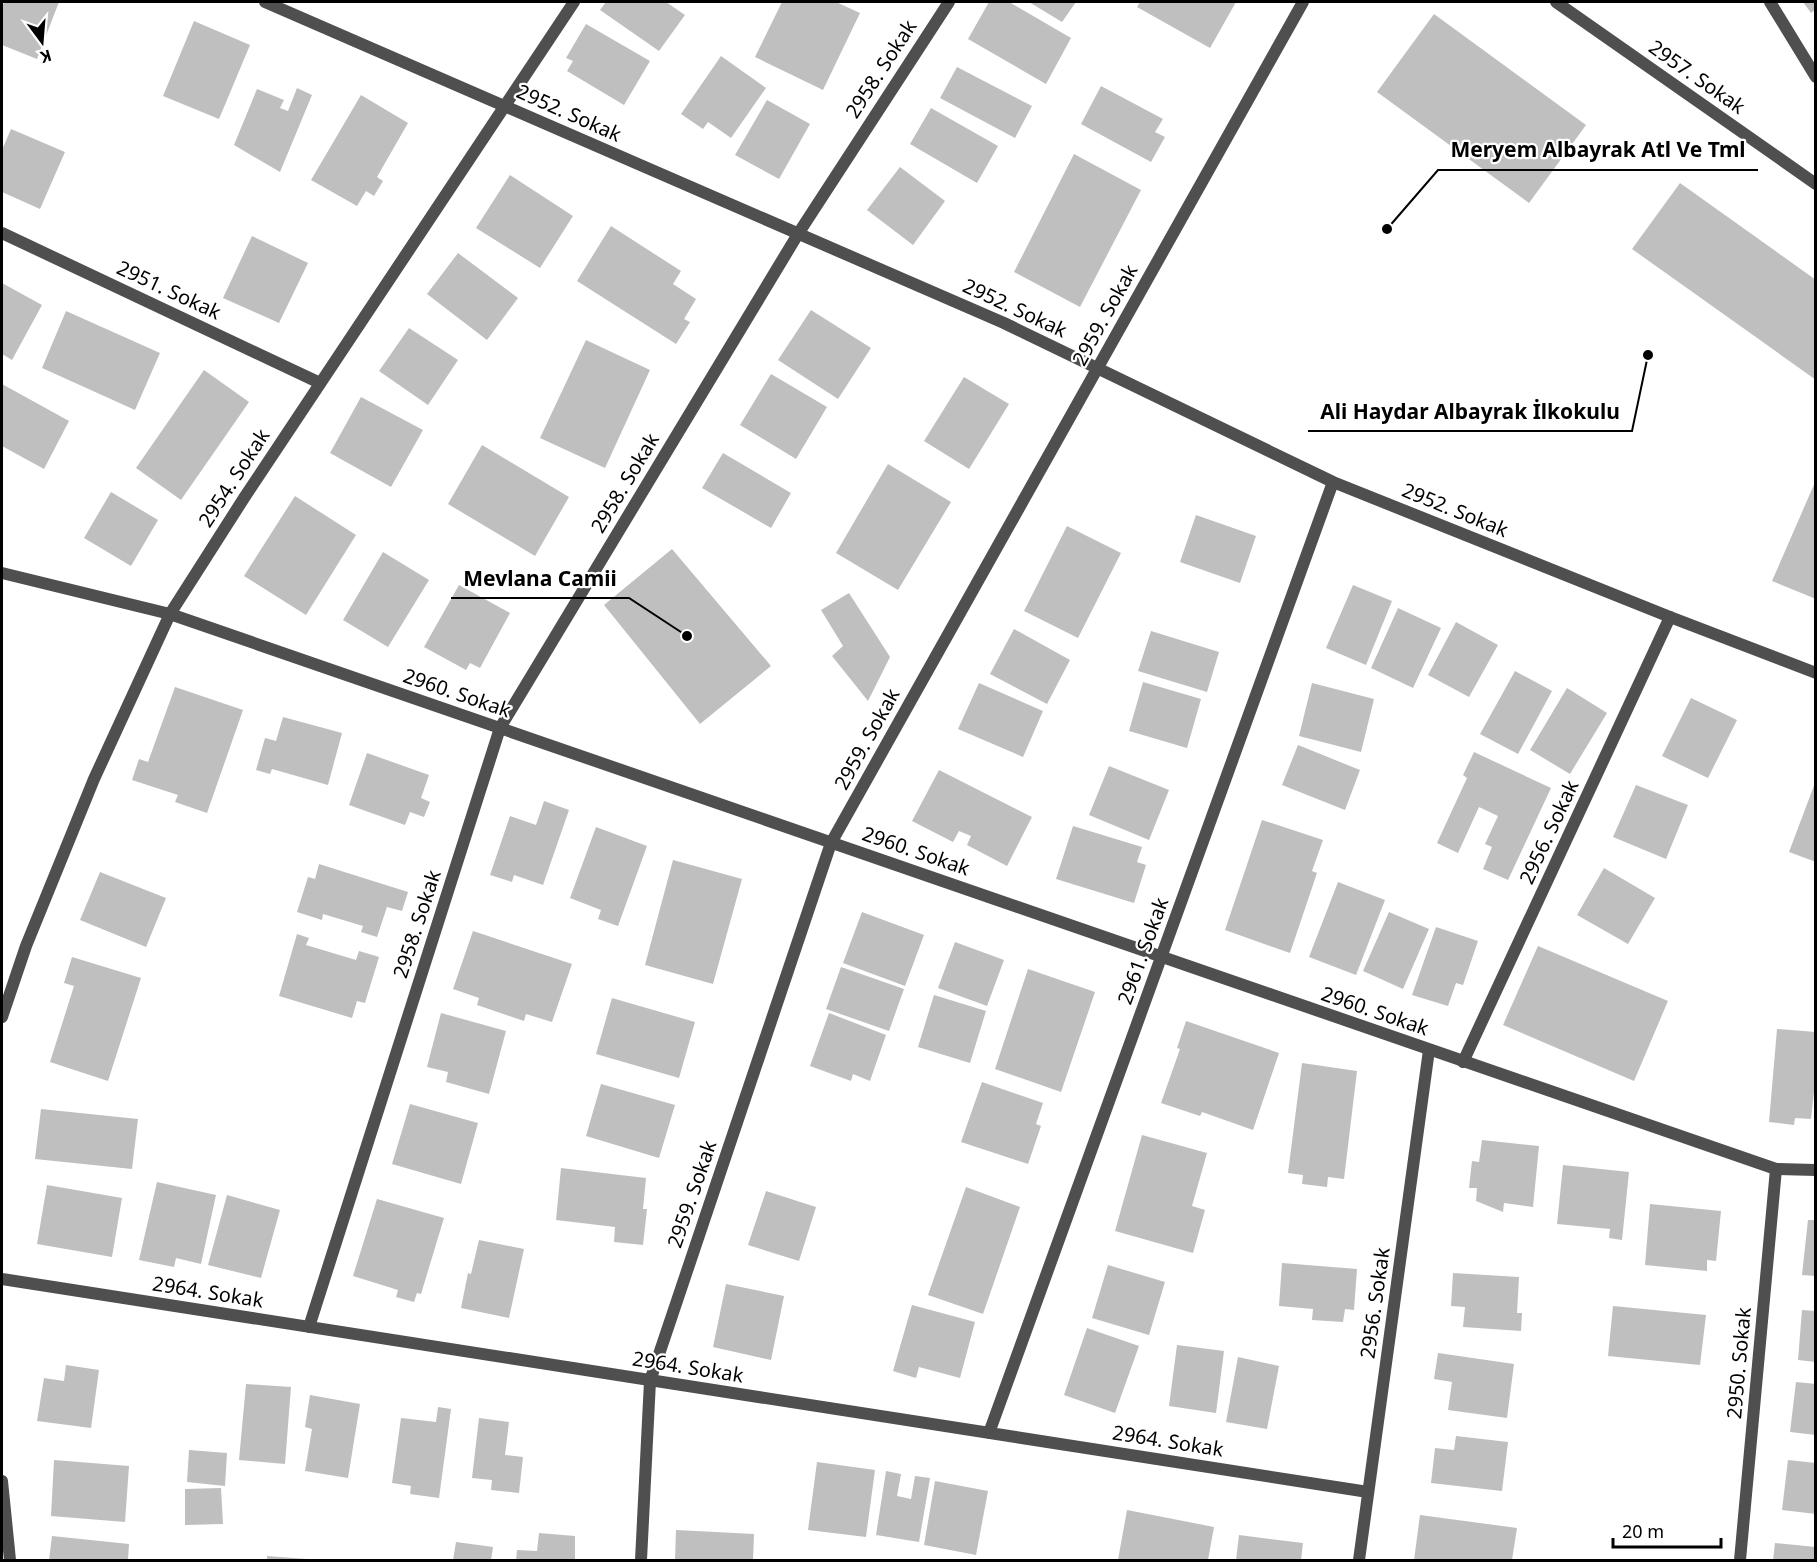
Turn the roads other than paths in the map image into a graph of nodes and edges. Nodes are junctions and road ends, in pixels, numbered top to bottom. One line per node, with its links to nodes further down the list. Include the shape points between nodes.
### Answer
1 (265, 2): 8 (street, 2952. Sokak)
2 (574, 2): 8 (street, 2954. Sokak)
3 (949, 2): 11 (street, 2958. Sokak)
4 (1303, 2): 12 (street, 2959. Sokak)
5 (1556, 2): 9 (street, 2957. Sokak)
6 (1770, 2): 7 (street)
7 (1815, 77)
8 (505, 106): 11 (street, 2952. Sokak); 13 (street, 2954. Sokak)
9 (1815, 184)
10 (2, 233): 13 (street, 2951. Sokak)
11 (798, 234): 12 (street, 2952. Sokak, via 1004,323); 19 (street, 2958. Sokak)
12 (1097, 368): 14 (street, 2952. Sokak); 20 (street, 2959. Sokak)
13 (320, 383): 16 (street, 2954. Sokak)
14 (1333, 482): 17 (street, 2952. Sokak); 21 (street, 2961. Sokak)
15 (2, 573): 16 (street, 2960. Sokak)
16 (170, 614): 19 (street, 2960. Sokak); 22 (street, 2954. Sokak, via 94,779 26,946)
17 (1670, 617): 18 (street, 2952. Sokak); 24 (street, 2956. Sokak)
18 (1815, 673)
19 (501, 728): 20 (street, 2960. Sokak); 28 (street, 2958. Sokak)
20 (831, 843): 21 (street, 2960. Sokak); 29 (street, 2959. Sokak)
21 (1161, 957): 23 (street, 2960. Sokak); 30 (street, 2961. Sokak)
22 (2, 1017)
23 (1429, 1050): 24 (street, 2960. Sokak); 32 (street, 2956. Sokak)
24 (1463, 1062): 25 (street, 2960. Sokak)
25 (1776, 1169): 26 (street, 2960. Sokak); 36 (street, 2950. Sokak)
26 (1815, 1170)
27 (2, 1279): 28 (street, 2964. Sokak)
28 (309, 1328): 29 (street, 2964. Sokak)
29 (650, 1381): 30 (street, 2964. Sokak); 34 (street, 2959. Sokak)
30 (989, 1433): 32 (street, 2964. Sokak)
31 (2, 1481): 33 (street)
32 (1368, 1492): 35 (street, 2956. Sokak)
33 (10, 1560)
34 (641, 1560)
35 (1359, 1560)
36 (1740, 1560)

